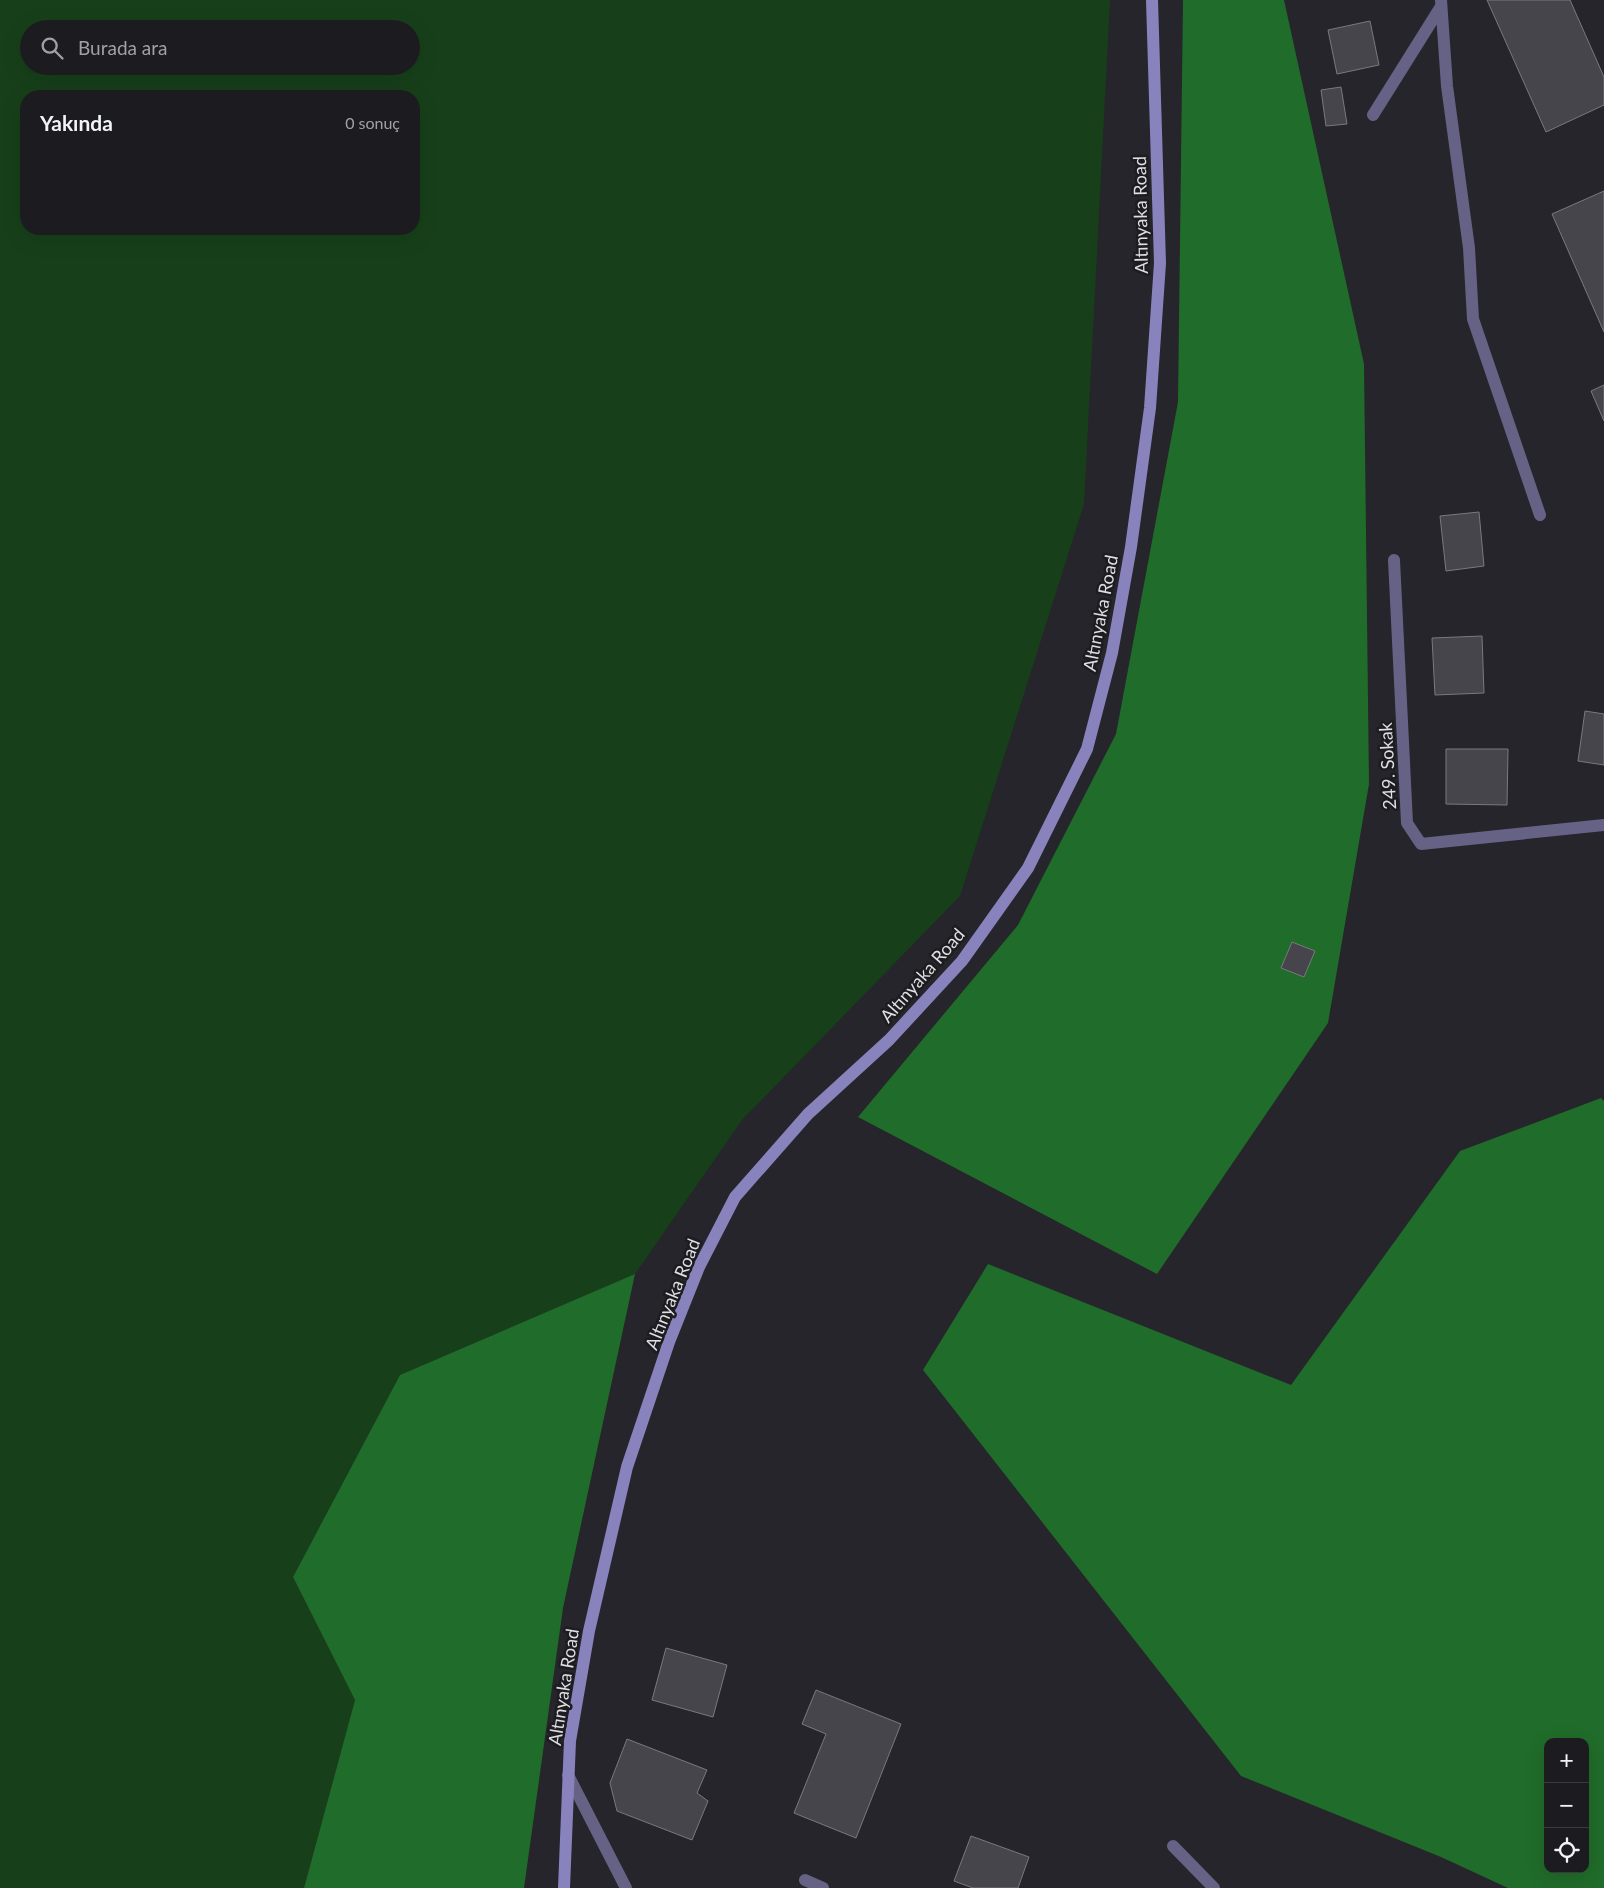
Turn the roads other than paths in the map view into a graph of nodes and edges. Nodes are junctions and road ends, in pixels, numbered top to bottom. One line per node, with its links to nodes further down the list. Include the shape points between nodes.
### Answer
1 (1152, 0): 7 (main road, Altınyaka Road, via 1160,263 1150,408 1131,547 1112,653 1087,749 1028,868 962,962 889,1040 808,1114 736,1198 699,1267 669,1342 627,1467 589,1631 570,1741)
2 (1440, 4): 3 (street); 4 (street, via 1473,319)
3 (1373, 115)
4 (1540, 515)
5 (1394, 560): 6 (street, 249. Sokak, via 1407,823 1421,844)
6 (1604, 825)
7 (568, 1775): 10 (main road, Altınyaka Road); 11 (street)
8 (1173, 1846): 13 (street)
9 (805, 1880): 12 (street)
10 (564, 1888)
11 (626, 1888)
12 (823, 1888)
13 (1214, 1888)

